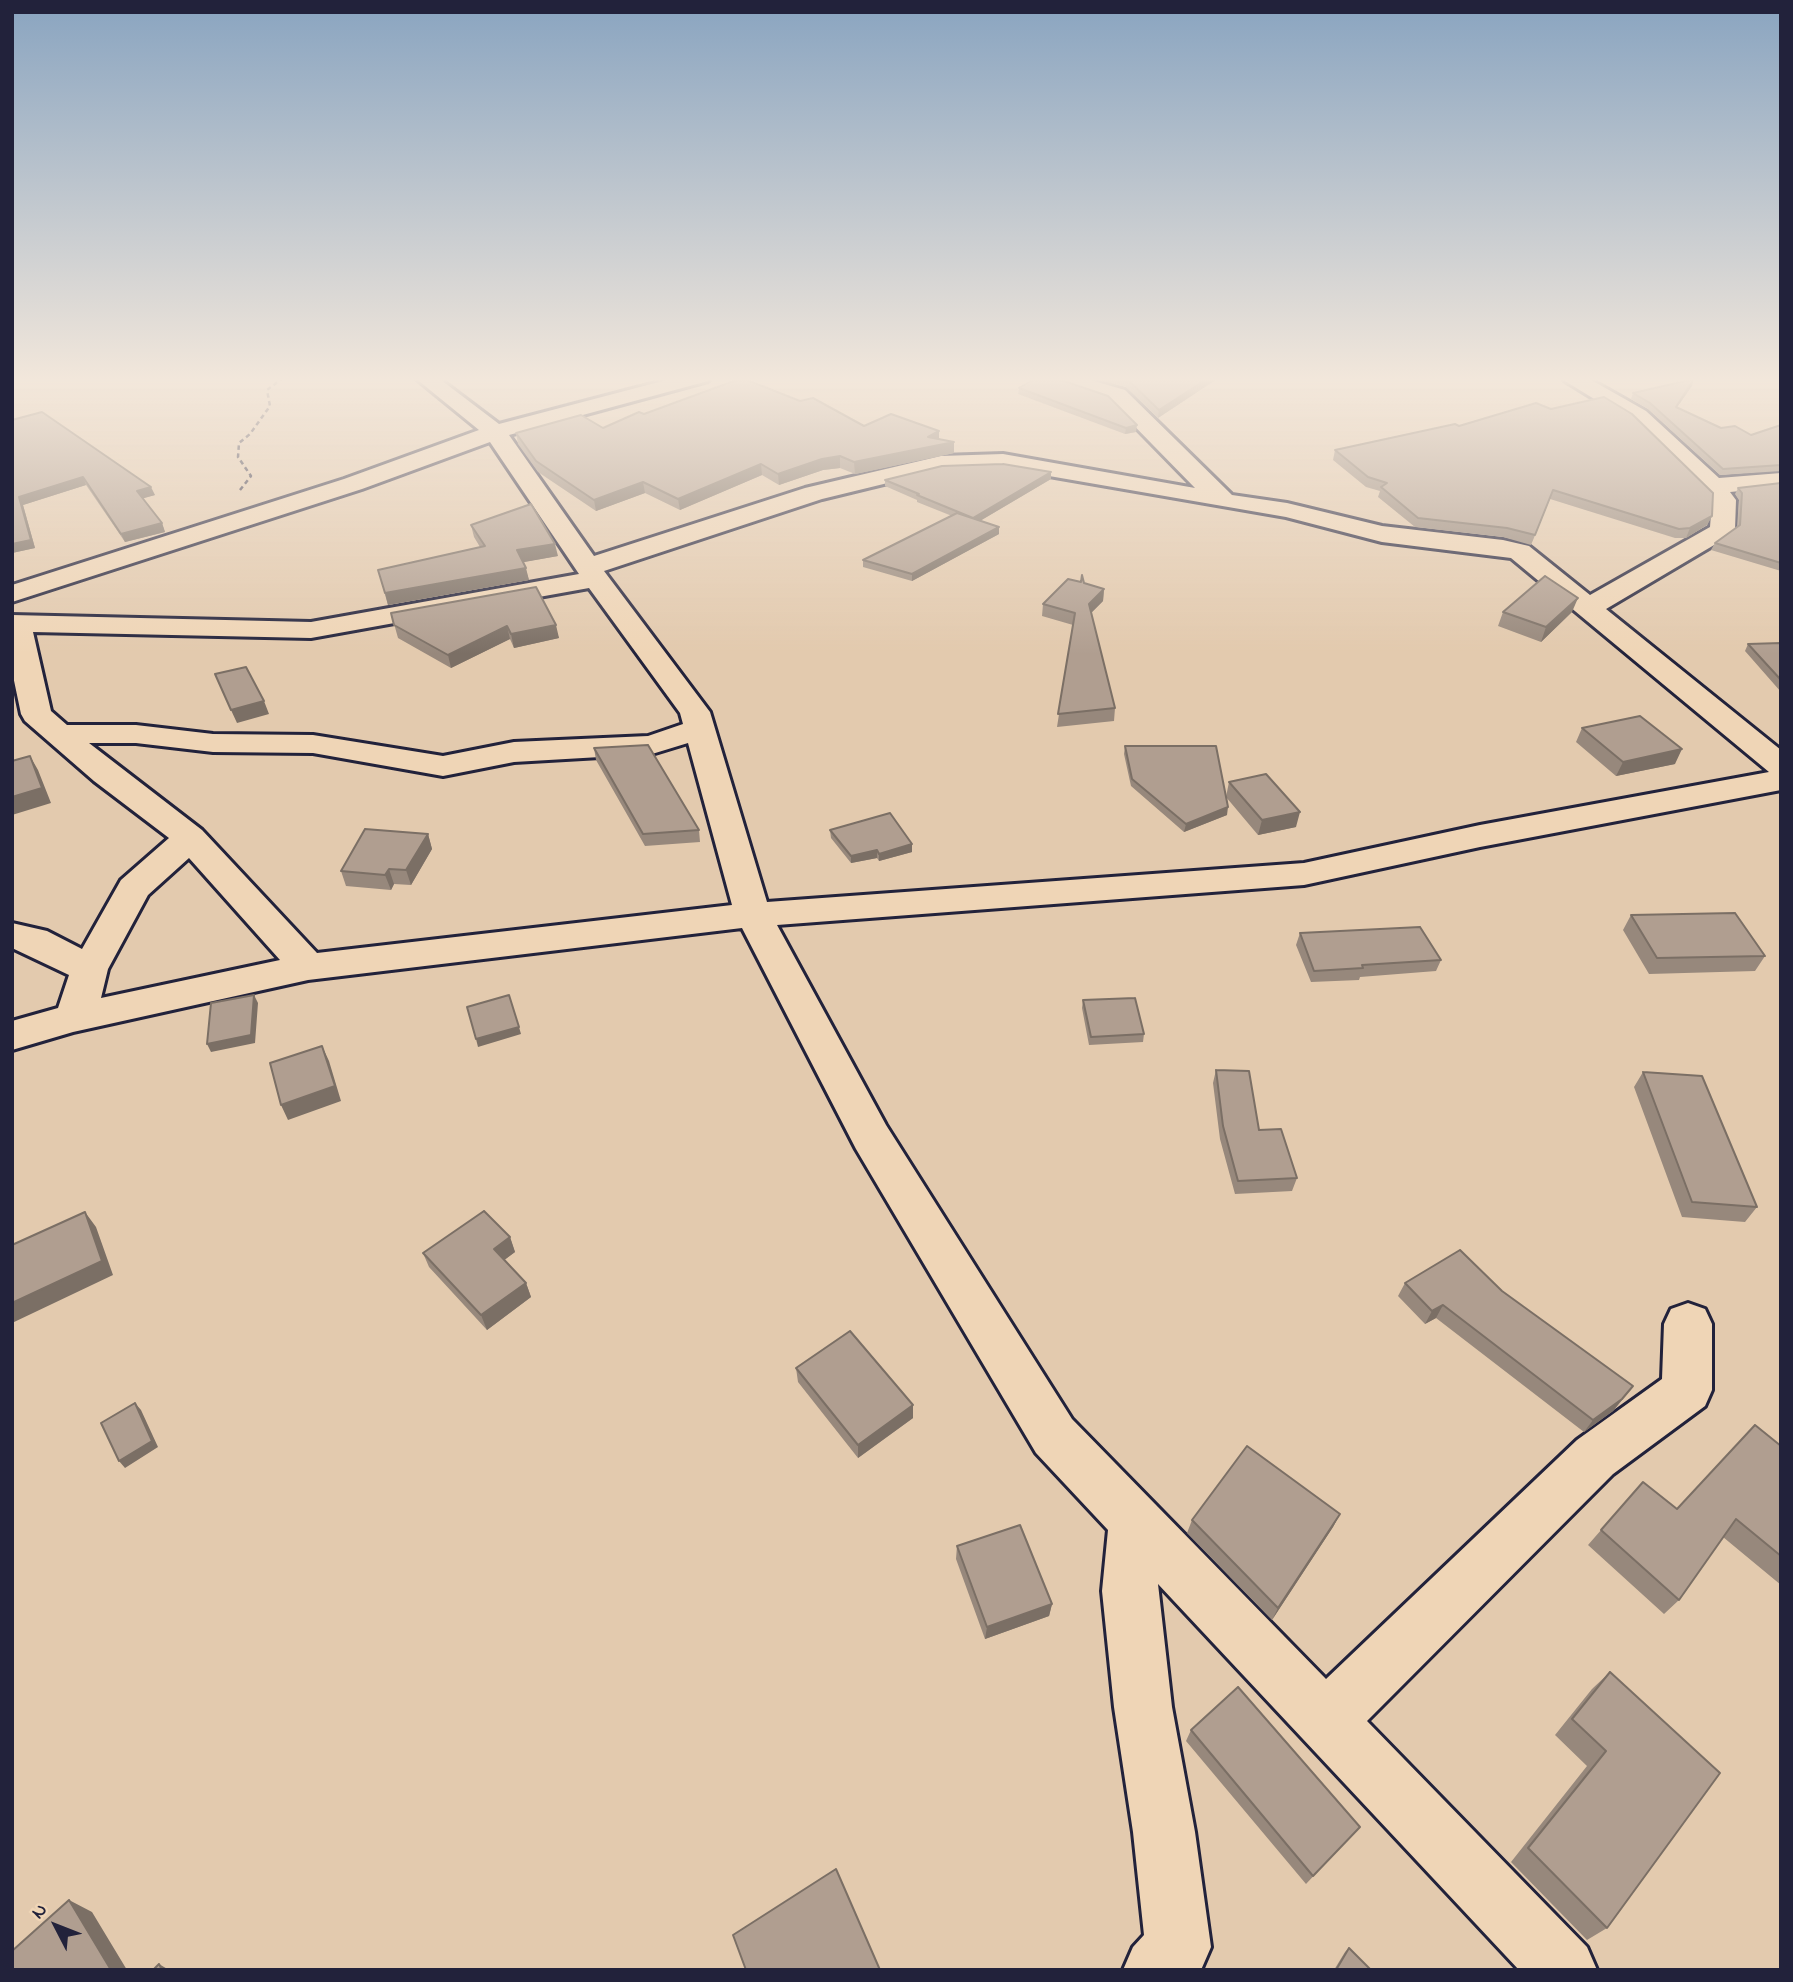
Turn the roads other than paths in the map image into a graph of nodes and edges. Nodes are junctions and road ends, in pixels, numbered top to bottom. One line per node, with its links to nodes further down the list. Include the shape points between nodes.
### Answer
1 (393, 469): 12 (street, via 242,520)
2 (521, 469): 10 (street)
3 (914, 469): 10 (street, via 814,493)
4 (1050, 469): 9 (street)
5 (1190, 469): 9 (street)
6 (1695, 469): 8 (street)
7 (1781, 480): 8 (street)
8 (1713, 486): 11 (street, via 1724,500 1722,530)
9 (1225, 501): 11 (street, via 1287,510 1382,534 1520,552)
10 (592, 573): 12 (street, via 311,630); 13 (street, via 695,712)
11 (1589, 607): 15 (street)
12 (14, 617): 14 (street, via 36,714)
13 (700, 728): 14 (street, via 652,745 514,752 443,766 313,744); 18 (street)
14 (58, 734): 17 (street)
15 (1781, 766)
16 (1781, 780): 18 (street, via 1304,874)
17 (190, 838): 20 (street); 21 (street, via 134,888)
18 (753, 915): 20 (street); 25 (street, via 871,1137 1054,1436)
19 (12, 935): 21 (street, via 34,940)
20 (308, 967): 22 (street)
21 (89, 969): 22 (street)
22 (73, 1018): 23 (street)
23 (12, 1036)
24 (1688, 1324): 26 (street, via 1687,1390 1595,1457)
25 (1135, 1521): 26 (street); 27 (street, via 1130,1591 1178,1947)
26 (1326, 1720): 28 (street)
27 (1156, 1970)
28 (1564, 1970)

